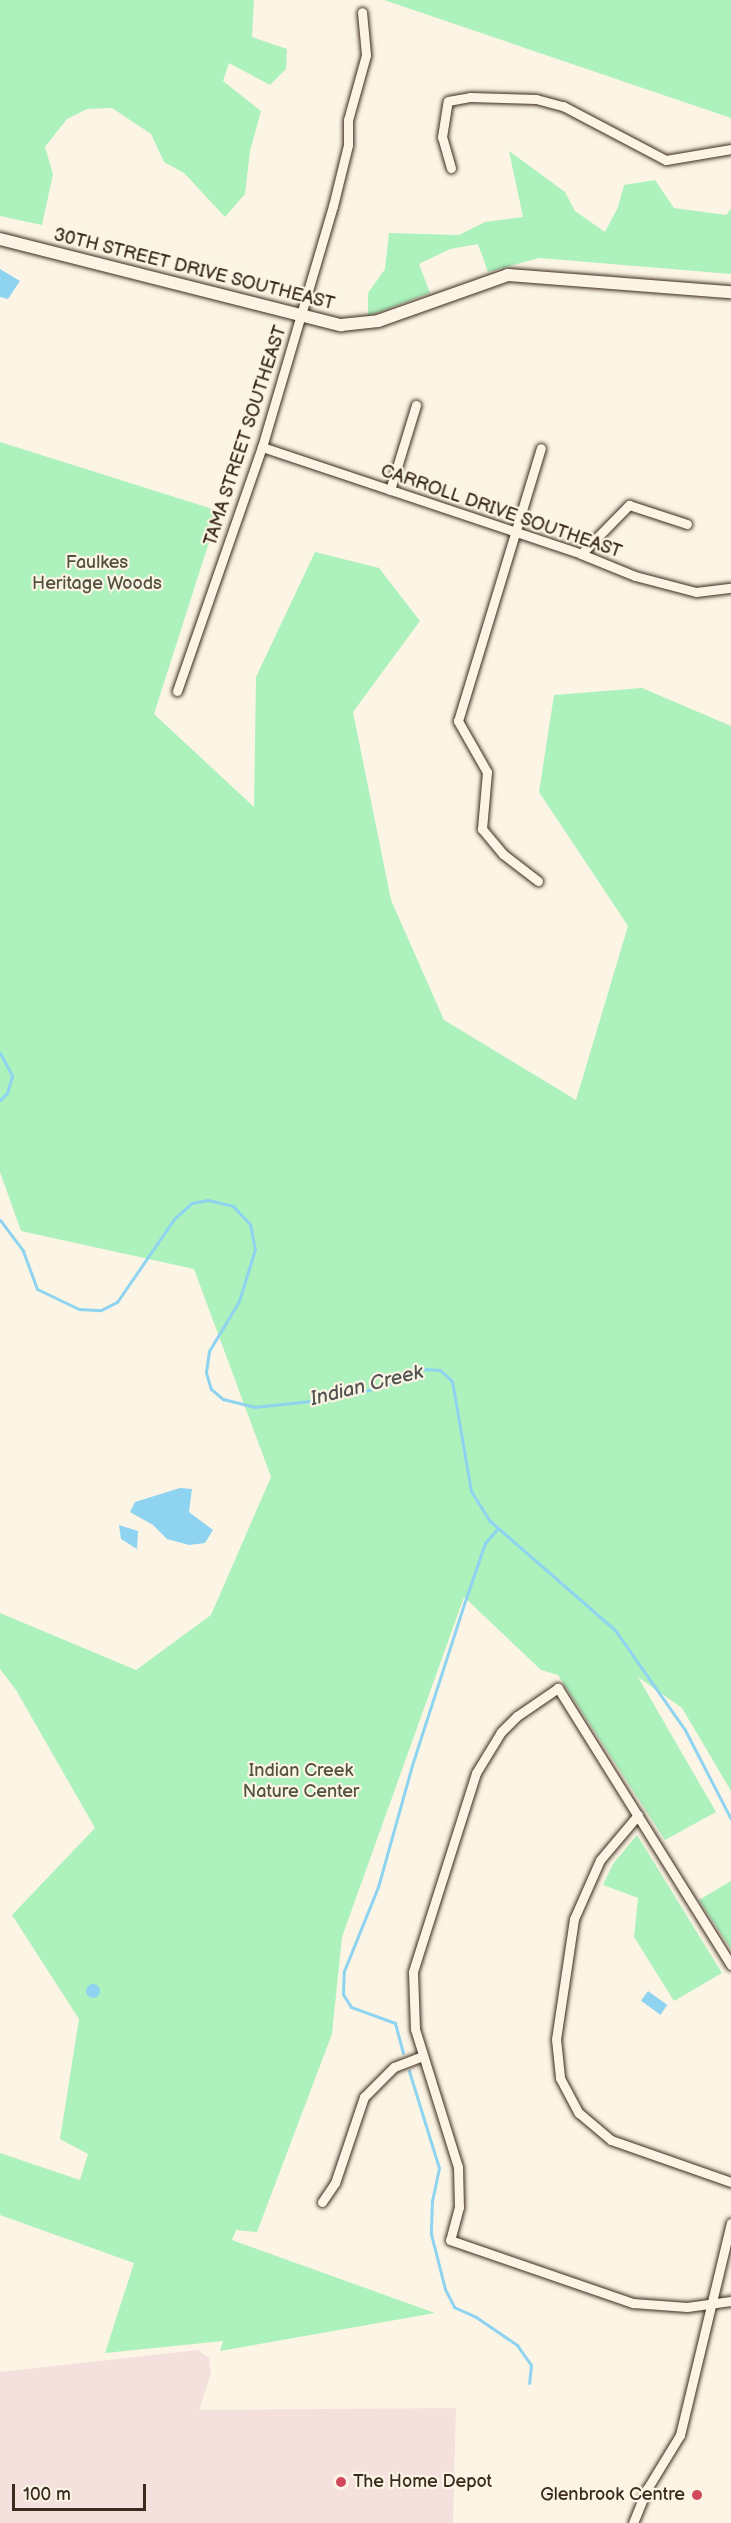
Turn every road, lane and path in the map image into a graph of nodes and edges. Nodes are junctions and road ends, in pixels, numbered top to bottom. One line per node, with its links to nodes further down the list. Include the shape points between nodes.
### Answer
1 (362, 12): 6 (street, TAMA STREET SOUTHEAST, via 366,55 348,120 348,146)
2 (731, 149): 3 (street, via 666,160 563,106 505,97 448,101 442,137)
3 (451, 168)
4 (0, 239): 6 (main road, 30TH STREET DRIVE SOUTHEAST)
5 (731, 292): 6 (main road, 30TH STREET DRIVE SOUTHEAST, via 508,276 362,325 330,324)
6 (302, 317): 8 (street, TAMA STREET SOUTHEAST)
7 (416, 405): 10 (street)
8 (262, 447): 10 (street, CARROLL DRIVE SOUTHEAST); 15 (street, TAMA STREET SOUTHEAST)
9 (542, 448): 12 (street)
10 (390, 490): 12 (street, CARROLL DRIVE SOUTHEAST)
11 (687, 525): 13 (street, via 629,505)
12 (515, 532): 13 (street, CARROLL DRIVE SOUTHEAST); 16 (street, via 458,721 487,772 482,829 503,854)
13 (581, 554): 14 (street, CARROLL DRIVE SOUTHEAST, via 673,588 696,592)
14 (731, 588)
15 (177, 691)
16 (538, 881)
17 (638, 1815): 18 (street); 19 (street, via 558,1688 501,1732 476,1773 413,1972 411,2002); 20 (street, via 600,1860 574,1918 556,2039 560,2078 579,2114 611,2140)
18 (731, 1965)
19 (422, 2056): 21 (street, via 394,2067 364,2097 335,2183); 24 (street, via 458,2167 459,2207 450,2240 633,2303 665,2307)
20 (731, 2182)
21 (322, 2202)
22 (731, 2223): 24 (street)
23 (731, 2301): 24 (street)
24 (712, 2304): 25 (street, via 680,2435 647,2489)
25 (633, 2523)

